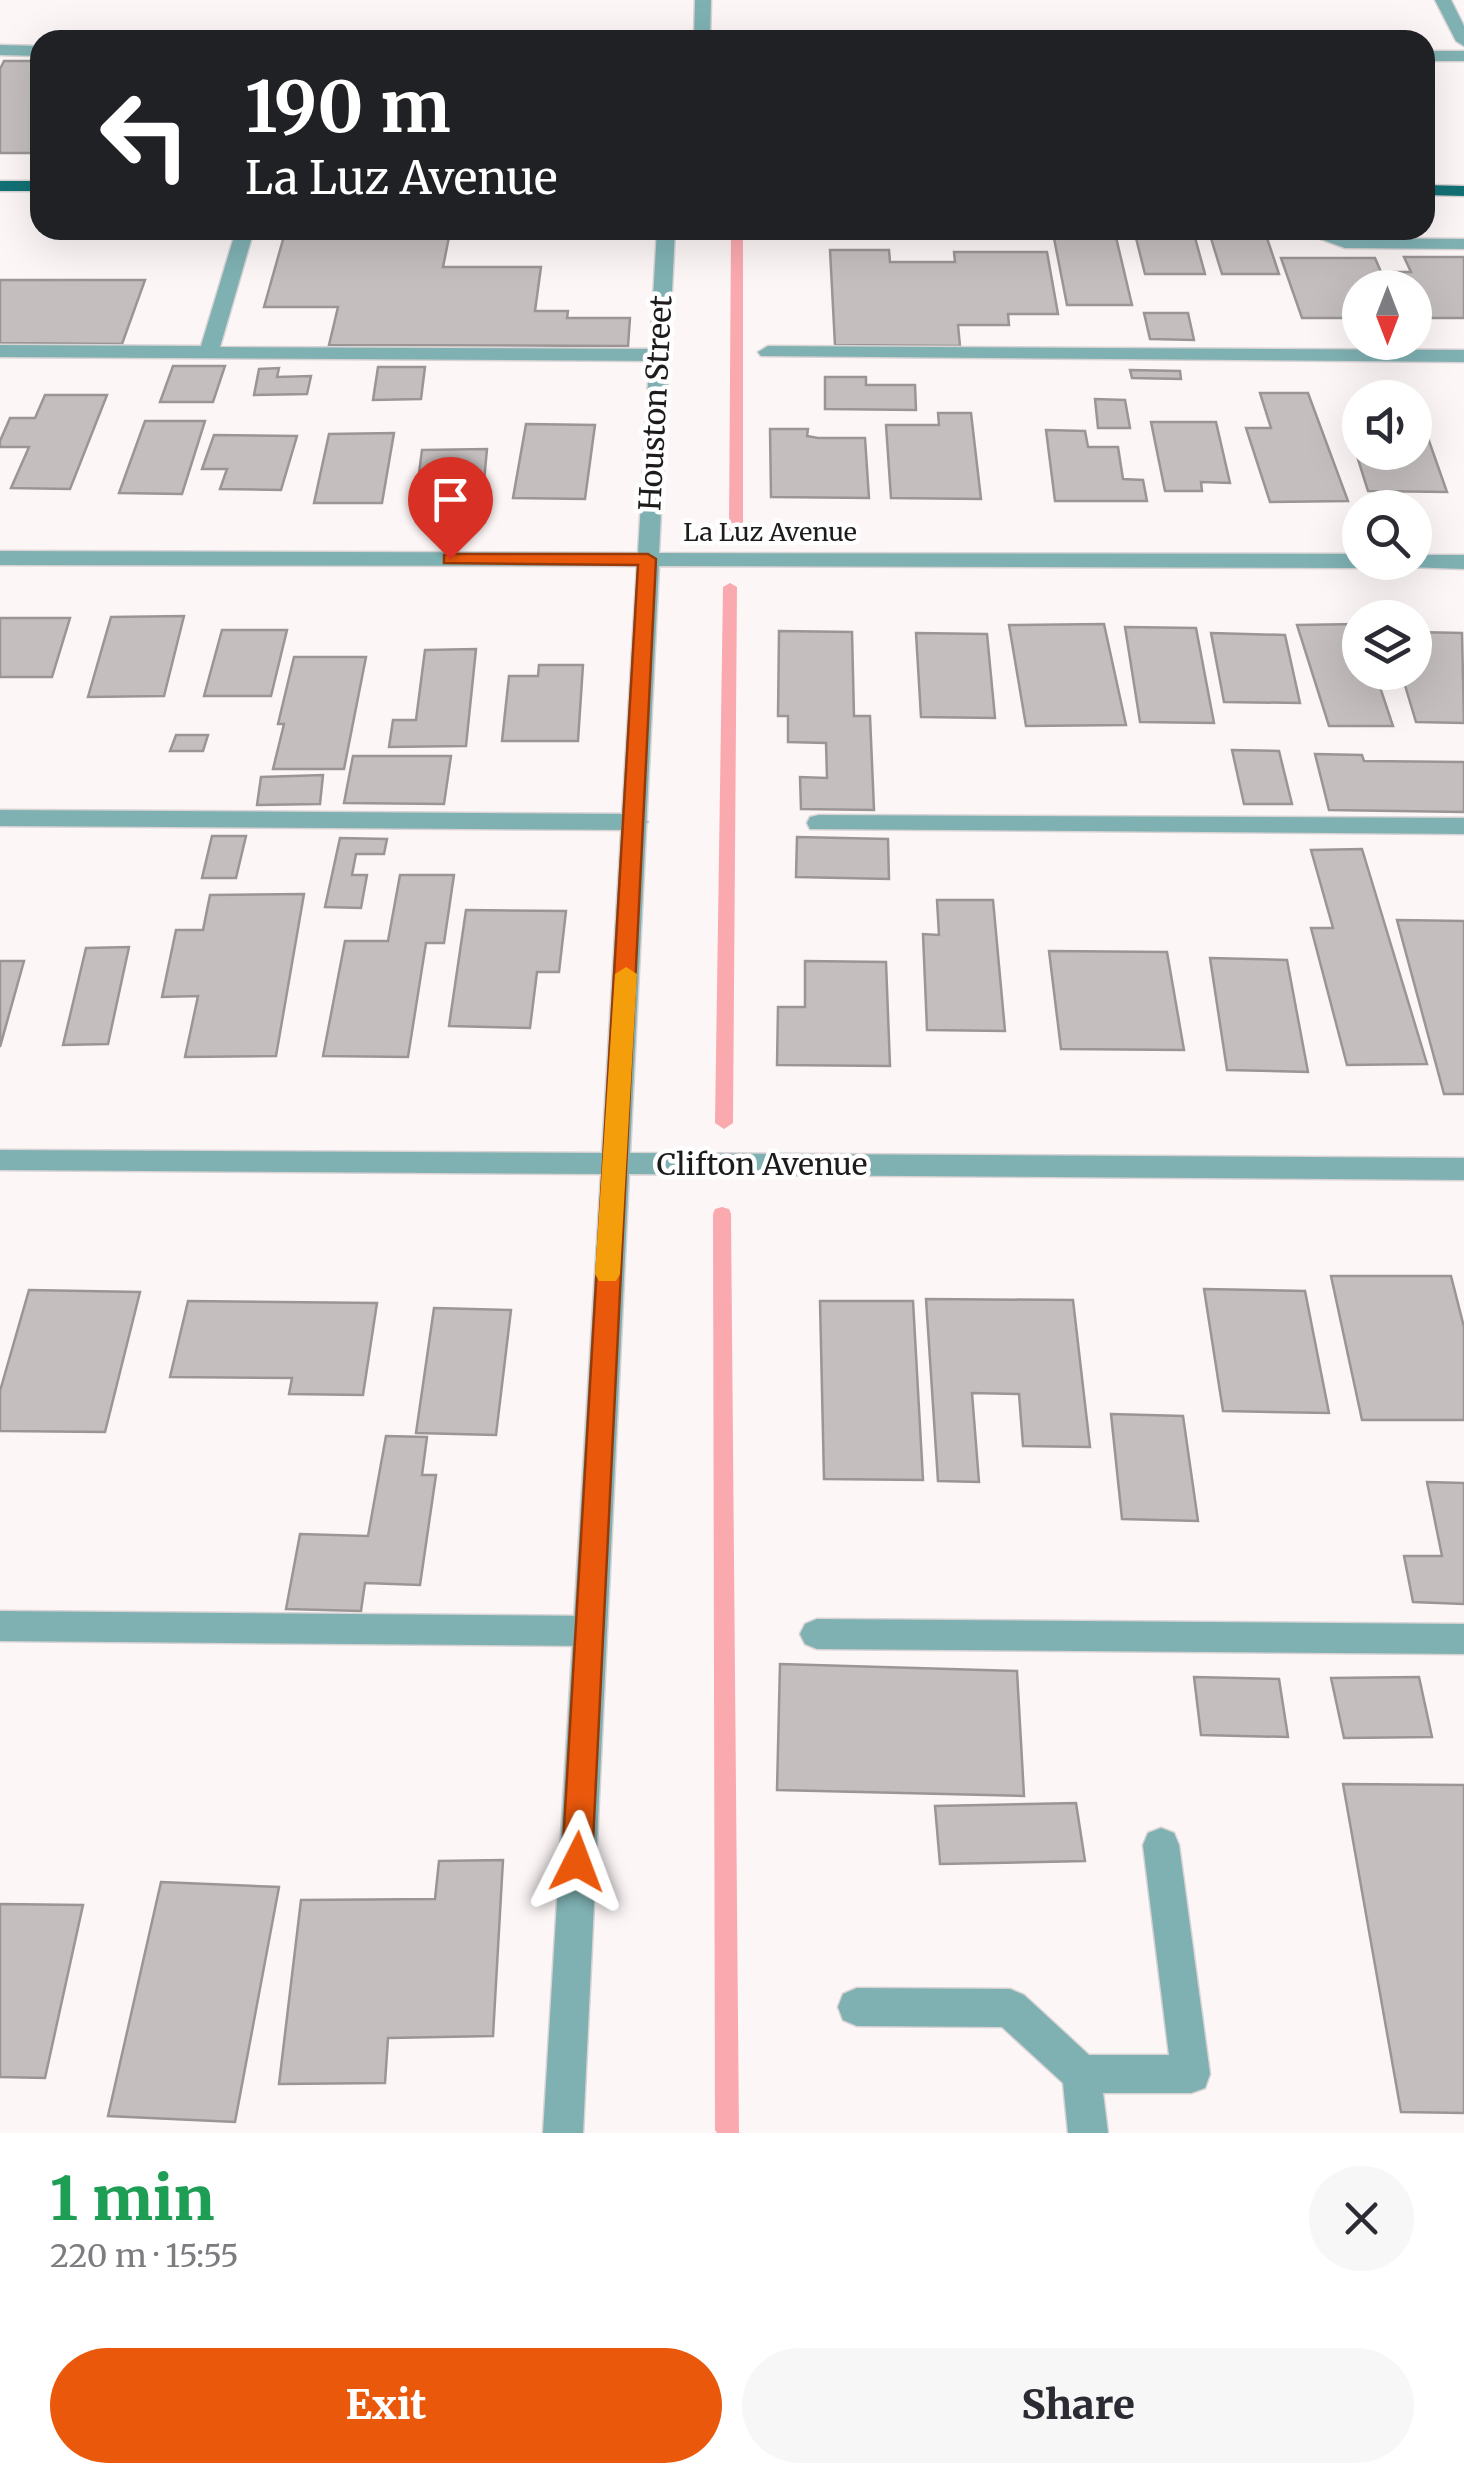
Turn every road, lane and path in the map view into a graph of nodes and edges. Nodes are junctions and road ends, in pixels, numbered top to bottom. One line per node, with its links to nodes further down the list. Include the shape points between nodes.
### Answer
1 (704, 0): 3 (street)
2 (1443, 0): 4 (street)
3 (702, 30)
4 (1464, 41)
5 (0, 50): 6 (street)
6 (30, 50)
7 (1435, 56): 8 (street)
8 (1464, 56)
9 (0, 186): 10 (main road)
10 (30, 186)
11 (1435, 190): 12 (main road)
12 (1464, 190)
13 (241, 240): 18 (street)
14 (665, 240): 20 (street, Houston Street)
15 (1336, 240): 16 (street)
16 (1464, 244)
17 (0, 351): 18 (street)
18 (208, 352): 20 (street)
19 (768, 352): 21 (street)
20 (659, 354): 23 (street, Houston Street)
21 (1464, 356)
22 (0, 558): 23 (street, La Luz Avenue)
23 (648, 559): 24 (street, La Luz Avenue); 28 (street, Houston Street)
24 (1342, 561)
25 (1432, 562): 26 (street)
26 (1464, 562)
27 (0, 818): 28 (street)
28 (636, 822): 32 (street, Houston Street)
29 (819, 823): 30 (street)
30 (1464, 826)
31 (0, 1160): 32 (street, Clifton Avenue)
32 (614, 1164): 33 (street, Clifton Avenue); 35 (street, Houston Street)
33 (1464, 1169)
34 (0, 1626): 35 (street)
35 (589, 1631): 41 (street, Houston Street)
36 (817, 1634): 37 (street)
37 (1464, 1640)
38 (1161, 1844): 40 (street, via 1192,2074)
39 (857, 2007): 40 (street, via 1010,2008)
40 (1081, 2074): 42 (street)
41 (563, 2133)
42 (1088, 2133)

